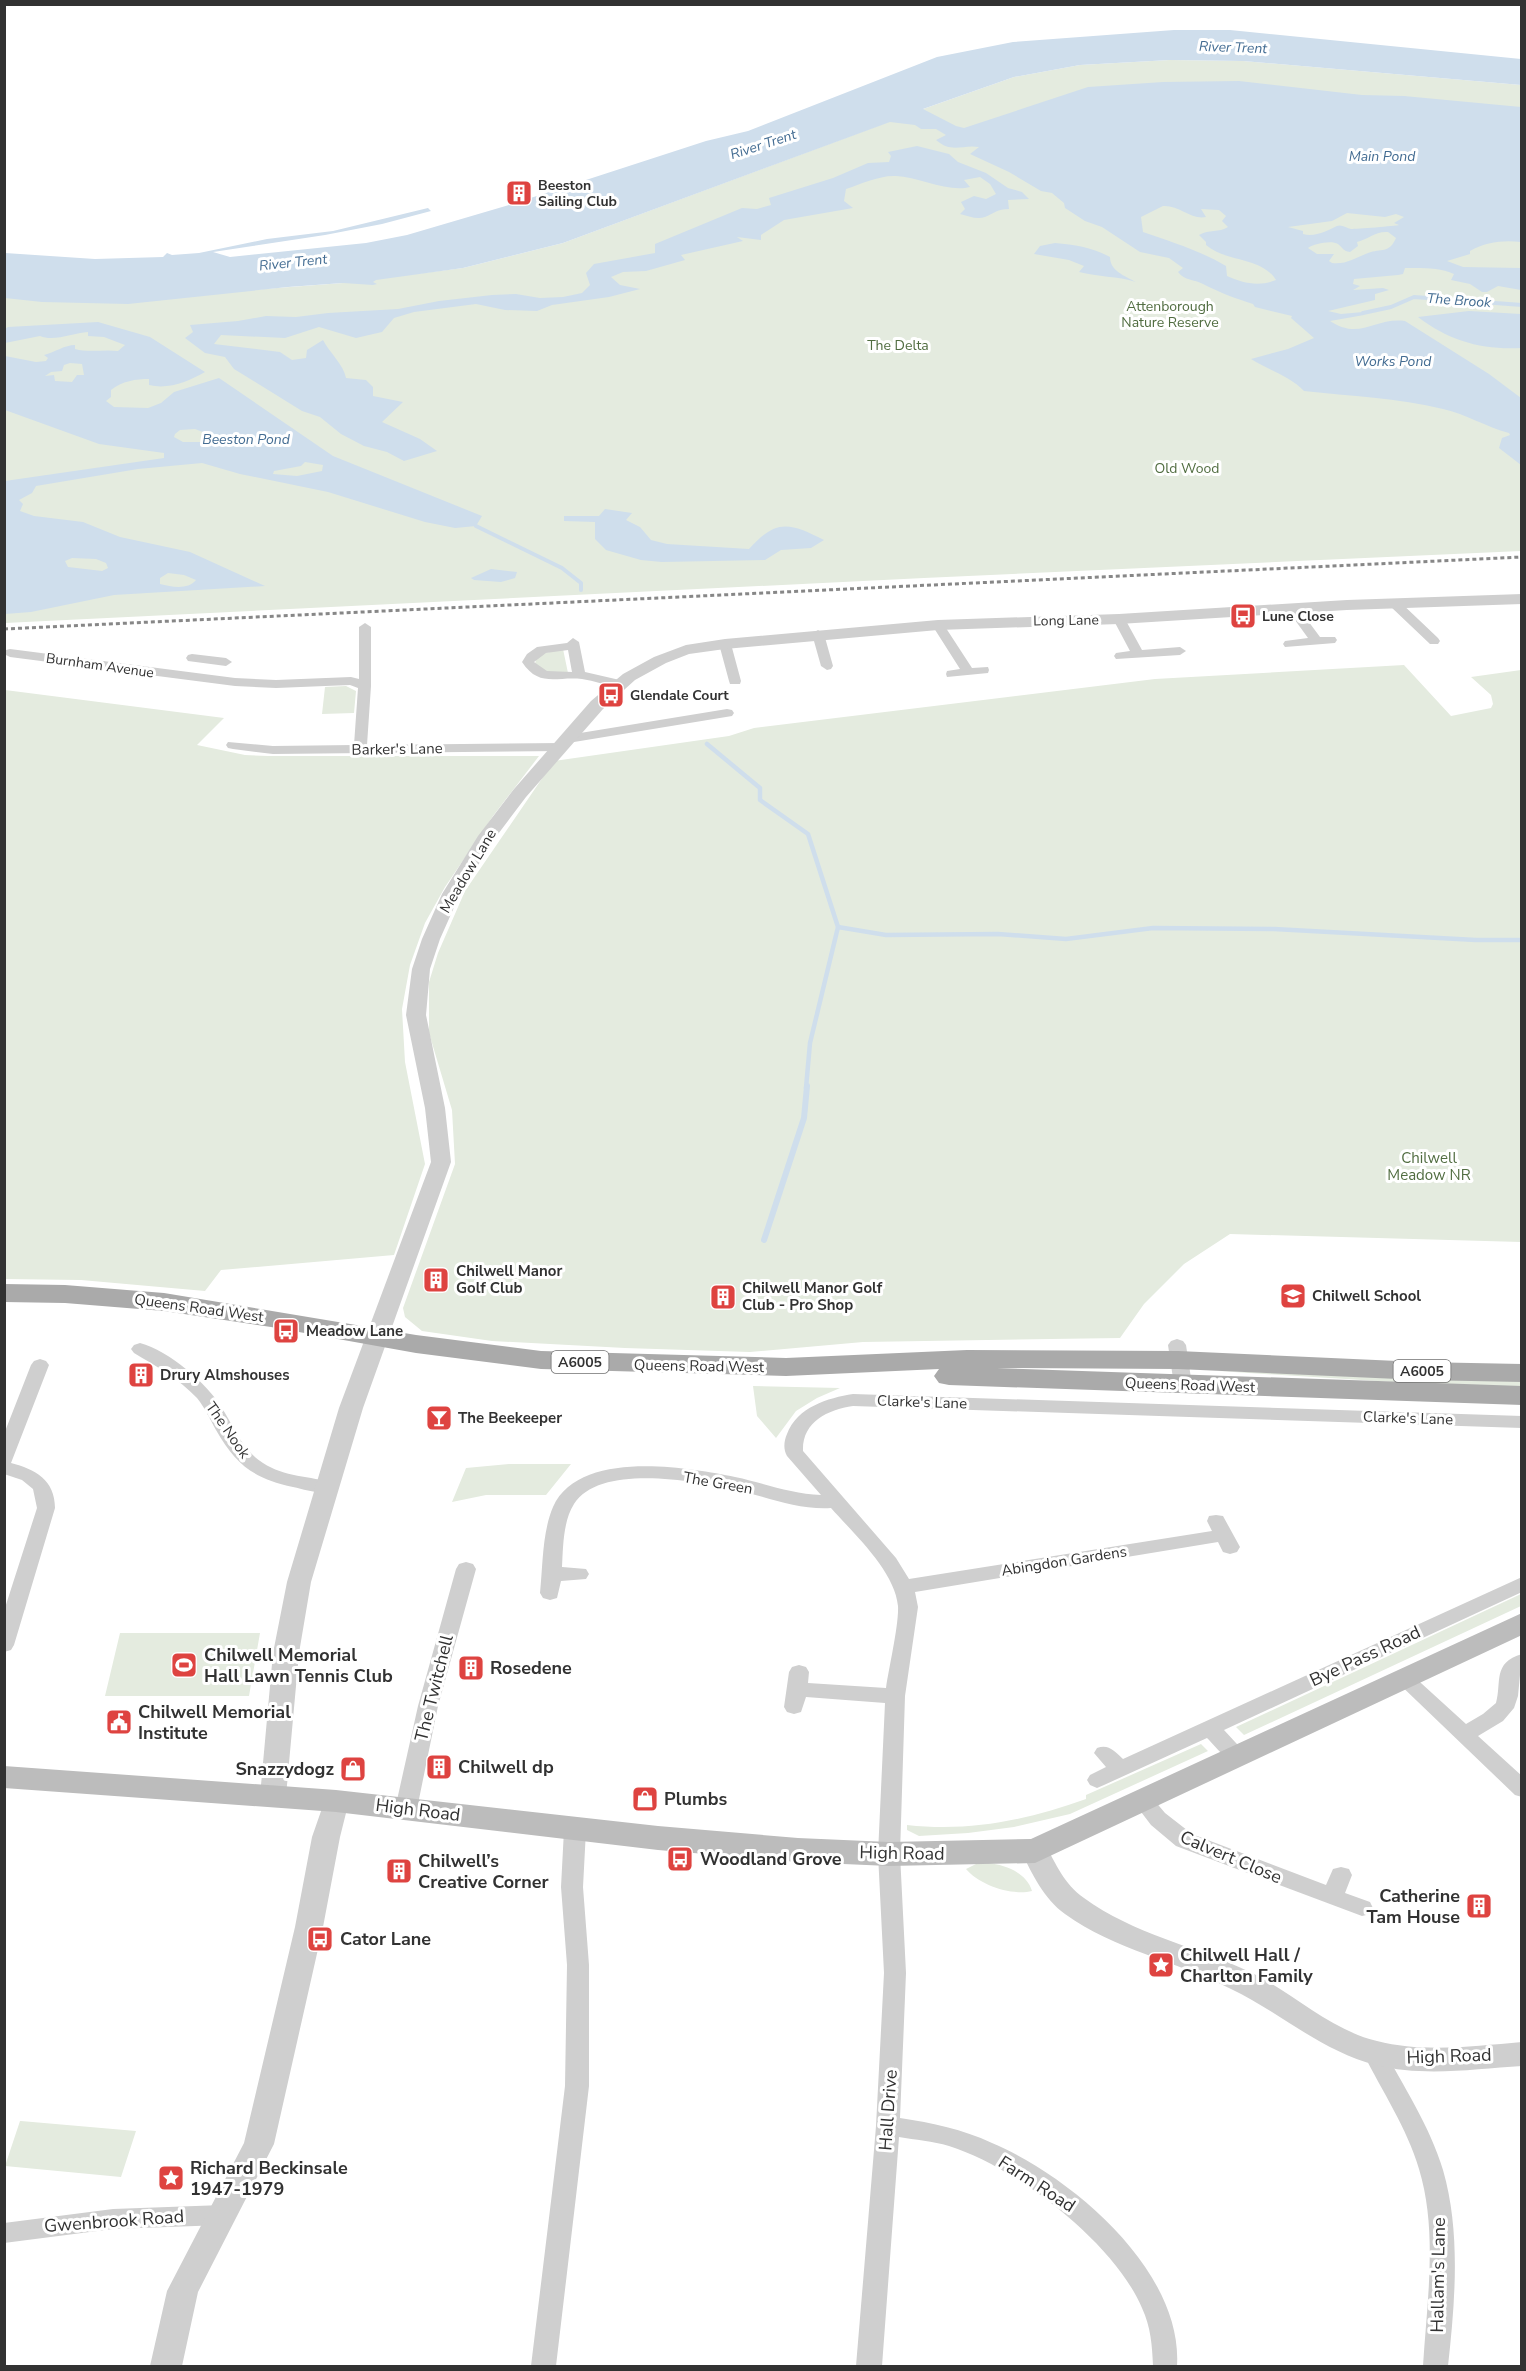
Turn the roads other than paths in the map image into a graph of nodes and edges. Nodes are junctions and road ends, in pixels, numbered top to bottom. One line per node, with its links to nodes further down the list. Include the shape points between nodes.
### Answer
1 (1521, 598): 2 (street, Long Lane)
2 (1394, 603): 3 (street, Long Lane); 9 (street)
3 (1293, 609): 4 (street, Long Lane); 10 (street)
4 (1119, 619): 5 (street, Long Lane); 15 (street)
5 (938, 625): 7 (street, Long Lane); 22 (street)
6 (365, 627): 28 (street)
7 (818, 634): 11 (street, Long Lane); 20 (street)
8 (1331, 640): 10 (street)
9 (1433, 641)
10 (1316, 642): 12 (street)
11 (724, 644): 26 (street); 27 (street, Long Lane, via 672,654)
12 (1289, 644)
13 (1180, 651): 15 (street)
14 (8, 652): 25 (street, Burnham Avenue)
15 (1138, 655): 16 (street)
16 (1120, 656)
17 (192, 658): 18 (street)
18 (208, 660): 19 (street); 25 (street)
19 (226, 662)
20 (827, 666)
21 (983, 670): 22 (street)
22 (968, 672): 23 (street)
23 (952, 674)
24 (580, 675): 24 (street, via 574,644 539,651 528,662 543,675); 27 (street)
25 (191, 677): 28 (street, Burnham Avenue, via 264,684 351,681)
26 (735, 681)
27 (619, 684): 30 (street, Meadow Lane)
28 (365, 686): 32 (street)
29 (727, 713): 30 (street, via 711,721)
30 (565, 743): 32 (street, Barker's Lane); 34 (street, Meadow Lane, via 487,836 451,894 430,939 421,969 417,1015 441,1162)
31 (233, 745): 32 (street, Barker's Lane, via 273,750)
32 (360, 749)
33 (4, 1293): 34 (main road, Queens Road West / A6005, via 164,1302)
34 (376, 1337): 36 (main road, Queens Road West / A6005, via 541,1360 786,1367 969,1378); 43 (street, Meadow Lane)
35 (140, 1349): 43 (street, The Nook, via 200,1391 238,1451 254,1466 277,1477)
36 (1180, 1363): 38 (main road, Queens Road West / A6005); 39 (main road, Queens Road West / A6005)
37 (40, 1365): 41 (street)
38 (1521, 1373)
39 (1521, 1396)
40 (1521, 1422): 44 (street, Clarke's Lane, via 840,1401 818,1409 799,1430 793,1445 794,1452)
41 (4, 1459)
42 (4, 1468): 53 (street, via 35,1478 47,1496)
43 (327, 1486): 66 (street, Meadow Lane, via 299,1582 286,1653)
44 (837, 1501): 47 (street, The Green, via 813,1503 718,1480 659,1474 632,1473 598,1479 567,1499 561,1514); 50 (street, Clarke's Lane)
45 (1223, 1534): 50 (street, Abingdon Gardens)
46 (466, 1569): 69 (street, The Twitchell, via 428,1706)
47 (553, 1574): 48 (street); 51 (street)
48 (579, 1574)
49 (1521, 1584): 58 (street, Bye Pass Road)
50 (904, 1587): 57 (street, Clarke's Lane, via 908,1607)
51 (550, 1593)
52 (1521, 1623): 55 (main road)
53 (4, 1645)
54 (1521, 1661): 59 (street, via 1506,1681 1508,1698 1504,1708)
55 (1404, 1678): 59 (street); 61 (main road)
56 (796, 1689): 57 (street)
57 (895, 1696): 72 (street, Clarke's Lane)
58 (1209, 1728): 61 (street); 62 (street, Bye Pass Road)
59 (1463, 1735): 65 (street)
60 (1104, 1753): 62 (street)
61 (1238, 1756): 67 (main road)
62 (1120, 1769): 64 (street, Bye Pass Road)
63 (4, 1776): 66 (main road, High Road)
64 (1097, 1780)
65 (1521, 1789)
66 (273, 1796): 68 (main road, High Road)
67 (1142, 1800): 71 (main road); 74 (street, Calvert Close, via 1184,1840)
68 (336, 1801): 69 (main road, High Road); 79 (street, via 267,2113 252,2160)
69 (406, 1809): 70 (main road, High Road)
70 (575, 1830): 72 (main road, High Road); 82 (street, via 577,2086)
71 (1035, 1851): 72 (main road, High Road); 76 (street, High Road, via 1050,1882 1079,1910 1240,1980 1336,2037)
72 (889, 1854): 78 (street, Hall Drive, via 895,1973)
73 (1341, 1875): 74 (street)
74 (1332, 1897): 75 (street, Calvert Close)
75 (1362, 1908)
76 (1374, 2053): 77 (street, High Road, via 1416,2059); 85 (street, Hallam's Lane, via 1430,2167 1438,2197 1441,2249)
77 (1521, 2054)
78 (888, 2126): 83 (street, Hall Drive); 84 (street, Farm Road, via 958,2139 1014,2166 1076,2208 1105,2236 1144,2287 1164,2336)
79 (223, 2215): 80 (street, Gwenbrook Road, via 76,2222); 81 (street, via 183,2290)
80 (4, 2233)
81 (166, 2367)
82 (543, 2367)
83 (868, 2367)
84 (1165, 2367)
85 (1436, 2367)

